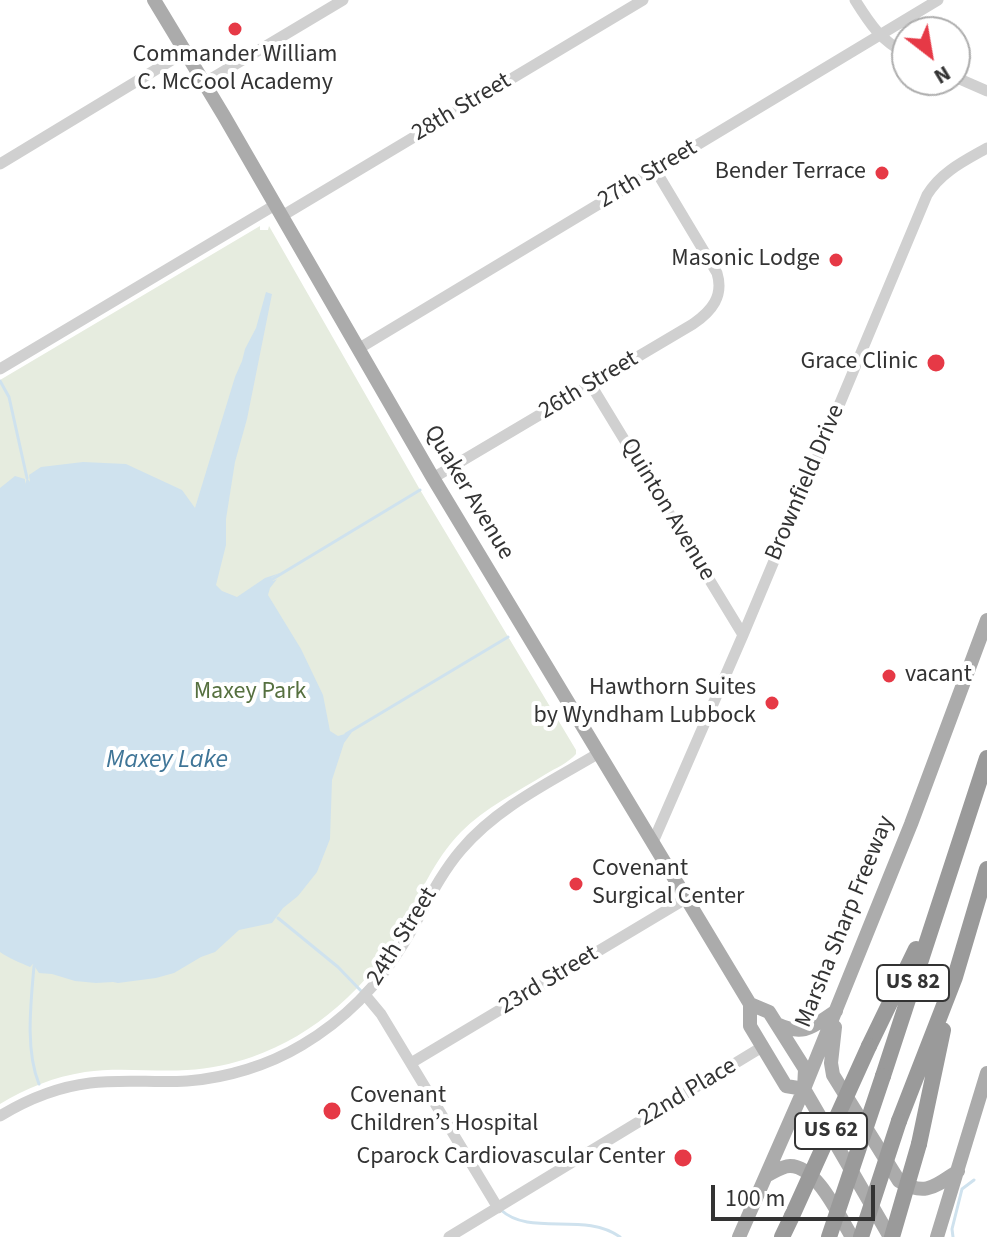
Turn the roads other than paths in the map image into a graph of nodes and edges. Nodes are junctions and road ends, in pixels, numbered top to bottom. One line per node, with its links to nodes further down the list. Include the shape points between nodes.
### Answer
1 (154, 0): 8 (main road, Quaker Avenue)
2 (343, 0): 9 (street)
3 (643, 0): 13 (street, 28th Street)
4 (855, 0): 6 (street)
5 (938, 0): 6 (street, 27th Street)
6 (879, 35): 7 (street); 12 (street, 27th Street)
7 (891, 43)
8 (185, 52): 9 (main road, Quaker Avenue); 11 (street)
9 (204, 83): 13 (main road, Quaker Avenue)
10 (987, 148): 19 (street, Brownfield Drive, via 942,176 927,195)
11 (0, 164)
12 (656, 171): 14 (street, 27th Street); 16 (street, 26th Street, via 718,276 716,302 705,316)
13 (278, 210): 14 (main road, Quaker Avenue); 15 (street, 28th Street)
14 (358, 349): 17 (main road, Quaker Avenue)
15 (0, 369)
16 (591, 385): 17 (street, 26th Street); 19 (street, Quinton Avenue)
17 (433, 478): 20 (main road, Quaker Avenue)
18 (987, 620): 29 (main road, Marsha Sharp Freeway)
19 (743, 635): 22 (street, Brownfield Drive)
20 (599, 753): 22 (main road, Quaker Avenue); 27 (street, 24th Street, via 477,833 446,870)
21 (987, 758): 24 (highway, US 62)
22 (653, 842): 25 (main road, Quaker Avenue)
23 (987, 869): 26 (highway)
24 (944, 890): 41 (highway, US 62, bridge); 42 (highway, US 82, bridge)
25 (687, 898): 28 (main road, Quaker Avenue); 32 (street, 23rd Street)
26 (955, 977): 44 (highway, US 82, bridge); 45 (highway, bridge, via 919,1144)
27 (366, 996): 32 (street); 35 (street, 24th Street, via 300,1047 249,1069 189,1081 71,1086)
28 (750, 1004): 30 (main road, Quaker Avenue, via 769,1012); 31 (main road, Quaker Avenue, via 750,1026)
29 (836, 1011): 30 (main road, via 803,1030); 34 (main road, Marsha Sharp Freeway); 36 (main road, via 833,1075 899,1181 924,1190)
30 (777, 1024): 34 (main road, Quaker Avenue, via 805,1069)
31 (762, 1047): 34 (main road, Quaker Avenue, via 786,1086); 38 (street, 22nd Place)
32 (411, 1063): 38 (street)
33 (987, 1073): 36 (main road)
34 (804, 1089): 37 (main road, Marsha Sharp Freeway); 45 (main road, Quaker Avenue)
35 (0, 1116)
36 (958, 1171): 46 (main road)
37 (766, 1176): 40 (main road, Marsha Sharp Freeway); 43 (main road, via 789,1166 805,1169)
38 (498, 1208): 39 (street, 22nd Place)
39 (449, 1237)
40 (739, 1237)
41 (782, 1237)
42 (829, 1237)
43 (852, 1237)
44 (861, 1237)
45 (891, 1237)
46 (937, 1237)

